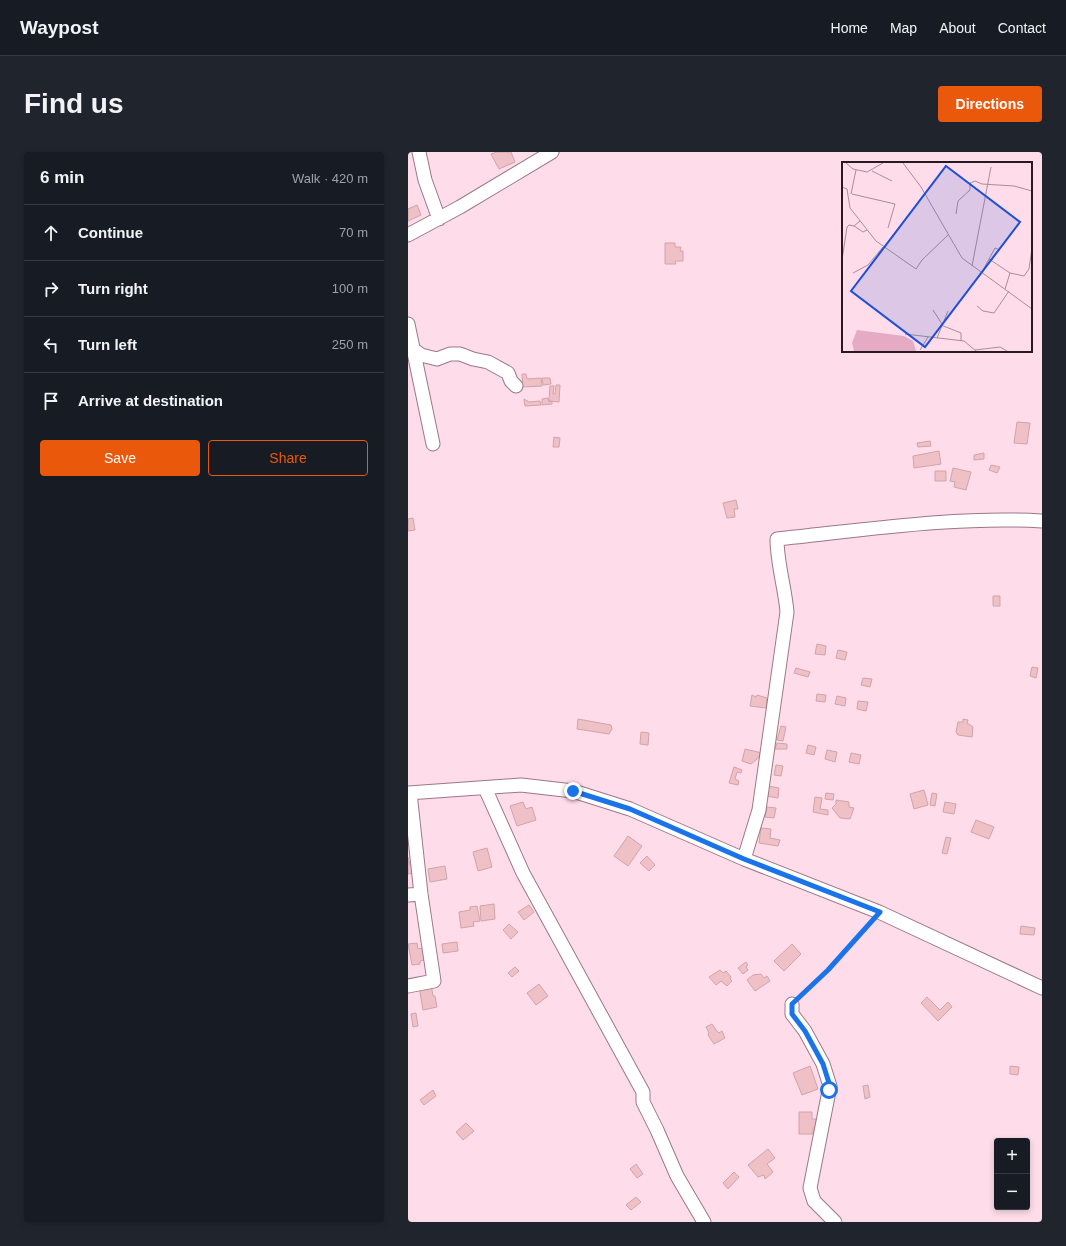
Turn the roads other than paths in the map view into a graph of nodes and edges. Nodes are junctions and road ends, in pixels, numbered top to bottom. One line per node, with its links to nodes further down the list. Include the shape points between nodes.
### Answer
1 (419, 152): 3 (street, via 425,180)
2 (552, 152): 3 (street)
3 (439, 219): 4 (street)
4 (408, 235)
5 (408, 324): 6 (street)
6 (411, 340): 7 (street, via 421,355 437,359 450,354 460,354 473,360 488,362 508,373); 8 (street)
7 (516, 386)
8 (433, 444)
9 (1042, 520): 12 (street, via 1007,519 777,539 777,554 787,612 759,810)
10 (485, 788): 11 (street); 12 (street, via 521,785 573,791 630,809); 18 (street, via 523,873 643,1092 643,1102 677,1176)
11 (409, 793): 13 (street)
12 (744, 859): 16 (street, via 880,912)
13 (422, 894): 14 (street); 15 (street, via 434,981)
14 (408, 895)
15 (408, 986)
16 (1042, 988)
17 (792, 1004): 19 (street, via 792,1014 805,1031 823,1064 830,1086 810,1188 814,1201)
18 (704, 1222)
19 (835, 1222)

